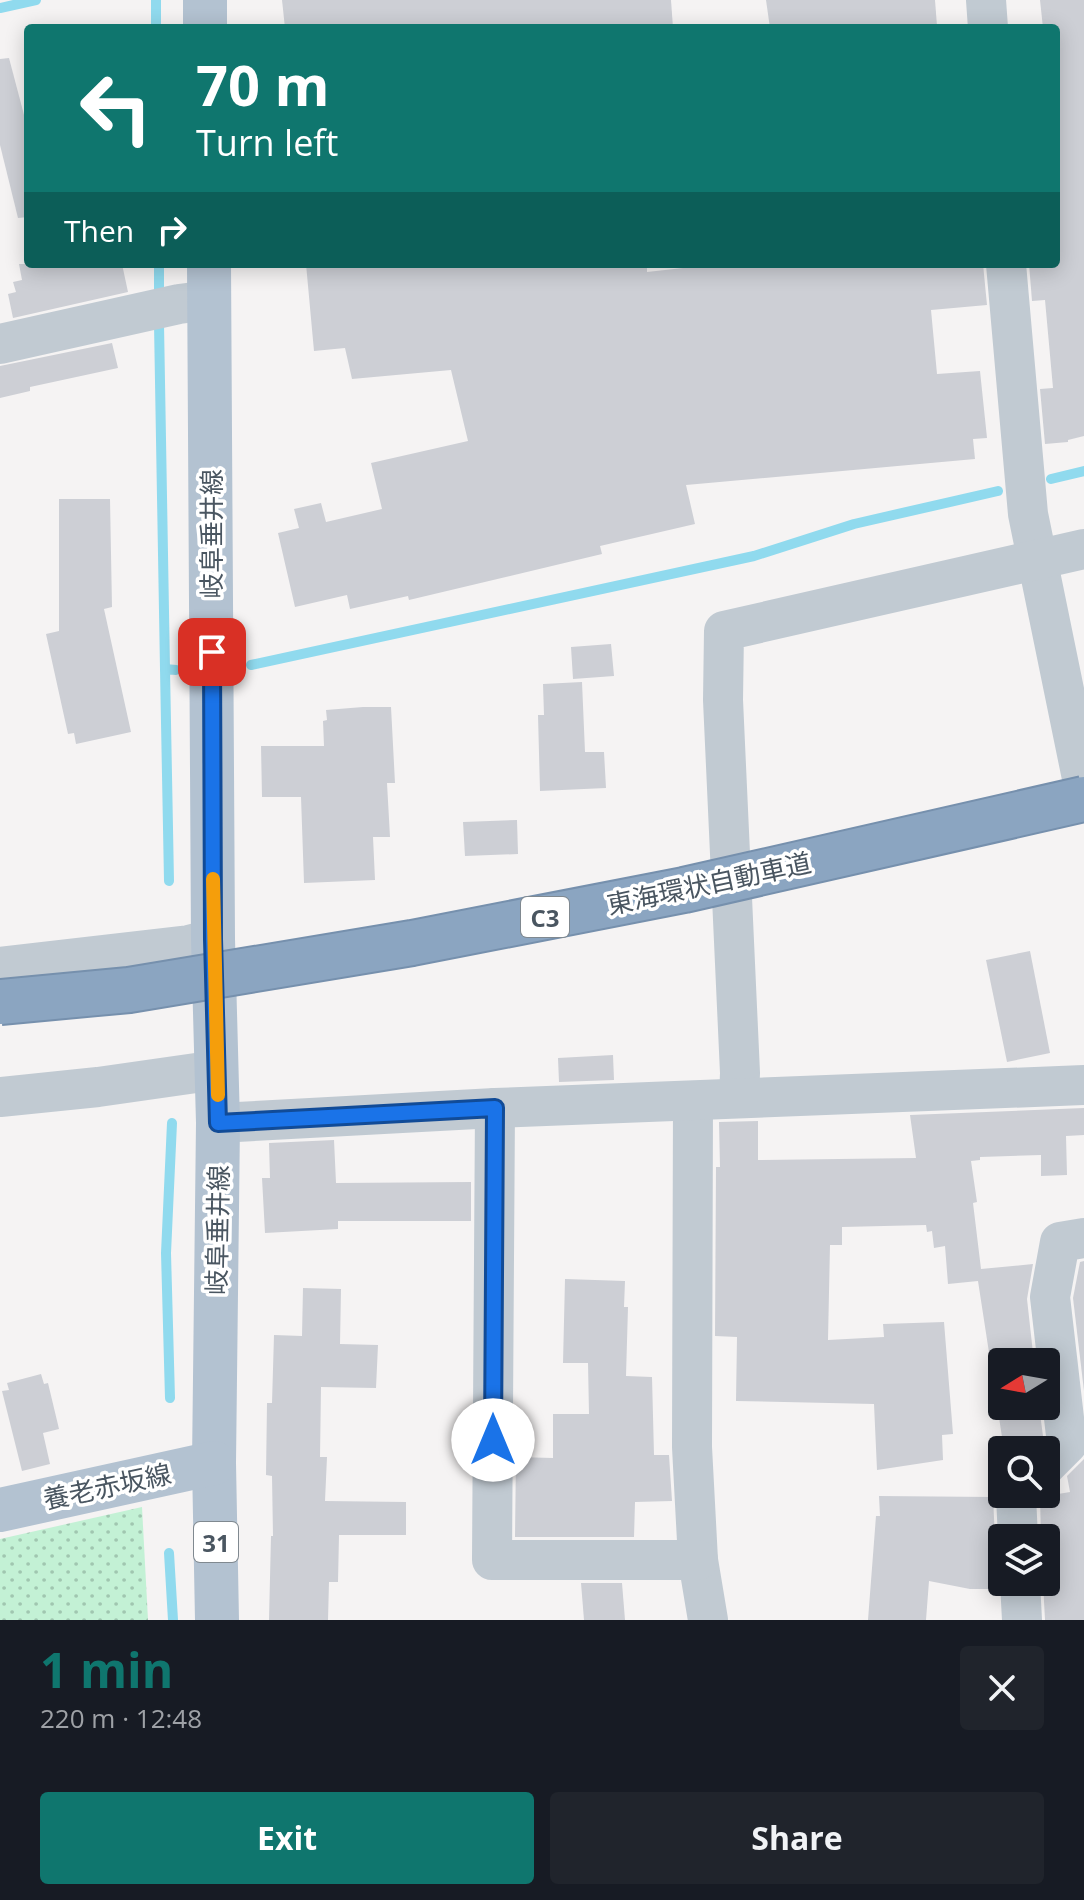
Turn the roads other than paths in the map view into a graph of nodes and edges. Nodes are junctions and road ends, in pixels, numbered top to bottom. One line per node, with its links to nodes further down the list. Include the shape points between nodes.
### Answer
1 (205, 0): 3 (main road)
2 (986, 0): 4 (street)
3 (205, 24)
4 (988, 24)
5 (1006, 268): 9 (street, via 1026,499)
6 (210, 282): 7 (street, via 179,304); 12 (main road, 岐阜垂井線 / 31)
7 (0, 344)
8 (1084, 549): 9 (street)
9 (1037, 561): 10 (street); 18 (street, via 724,631)
10 (1084, 788)
11 (1084, 799): 14 (highway, 東海環状自動車道 / C3, bridge, via 684,890 428,940 129,990)
12 (213, 939): 13 (street); 15 (main road, 岐阜垂井線 / 31)
13 (0, 967)
14 (0, 1002)
15 (217, 1070): 17 (street); 21 (main road, 岐阜垂井線 / 31)
16 (1084, 1085): 18 (street)
17 (0, 1097)
18 (739, 1098): 19 (street)
19 (693, 1101): 20 (street); 26 (street, via 692,1447)
20 (495, 1108): 21 (street); 26 (street, via 492,1560)
21 (218, 1123): 24 (main road, 岐阜垂井線 / 31)
22 (1084, 1238): 23 (street, via 1060,1242 1050,1297 1067,1444)
23 (1060, 1451)
24 (214, 1463): 25 (main road, 養老赤坂線); 28 (main road, 岐阜垂井線 / 31)
25 (0, 1510)
26 (698, 1560): 29 (street)
27 (1021, 1596): 30 (street)
28 (217, 1620)
29 (708, 1620)
30 (1022, 1620)

